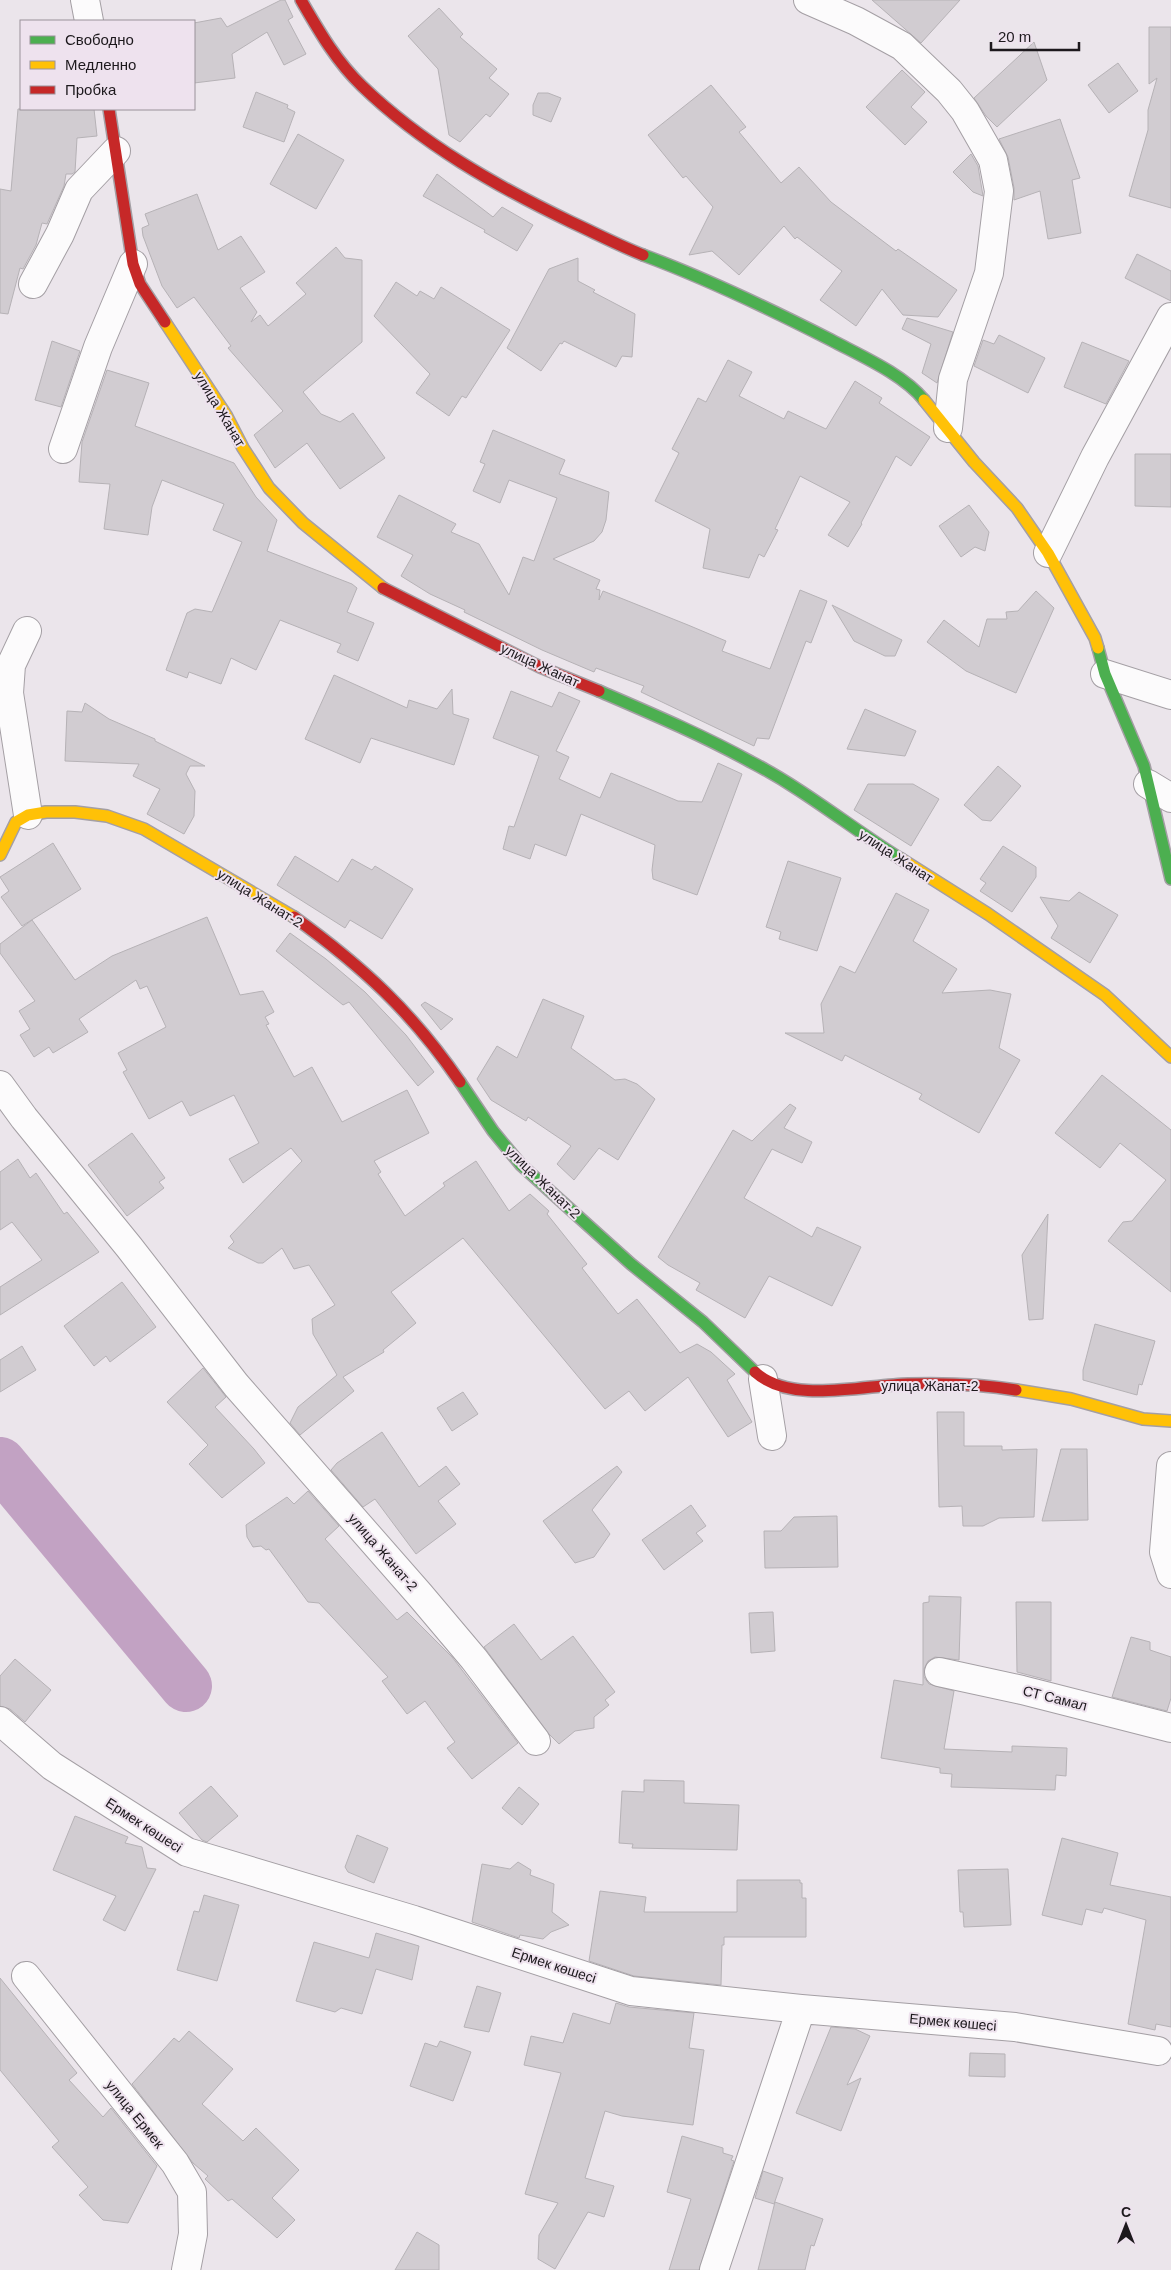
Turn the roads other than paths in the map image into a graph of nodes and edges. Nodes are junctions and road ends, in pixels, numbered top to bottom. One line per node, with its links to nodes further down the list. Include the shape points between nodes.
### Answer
1 (85, 0): 4 (street)
2 (301, 0): 10 (street, via 327,45 361,85 389,110 464,165 625,248 761,304 864,357 915,389)
3 (808, 0): 10 (street, via 902,46 965,111 992,160 999,192 989,273 953,378)
4 (90, 20)
5 (109, 110): 6 (street, улица Жанат)
6 (116, 151): 7 (street, улица Жанат); 8 (street, via 79,190)
7 (133, 264): 11 (street, via 98,347); 20 (street, улица Жанат, via 140,284 270,488 303,523 379,586 540,667 651,713 752,762 988,914 1105,995)
8 (33, 284)
9 (1171, 317): 12 (street)
10 (948, 428): 12 (street, via 974,462 1017,508)
11 (62, 449)
12 (1048, 553): 14 (street, via 1095,638)
13 (27, 630): 17 (street, via 11,665 9,693)
14 (1105, 674): 15 (street); 16 (street, via 1144,766)
15 (1171, 696)
16 (1160, 791): 19 (street)
17 (28, 815): 18 (street, via 16,822); 22 (street, улица Жанат-2, via 83,813 107,816 144,829 290,914 336,948 376,981 418,1025 493,1131 522,1165 631,1264 703,1322)
18 (0, 855)
19 (1171, 879)
20 (1171, 1057)
21 (0, 1085): 30 (street, улица Жанат-2, via 236,1385 474,1658)
22 (763, 1379): 23 (street, улица Жанат-2, via 802,1391 908,1384 998,1386 1071,1399 1143,1419); 24 (street)
23 (1171, 1421)
24 (772, 1436)
25 (1171, 1466): 26 (street, via 1164,1552)
26 (1171, 1574)
27 (939, 1672): 29 (street, СТ Самал)
28 (0, 1721): 32 (street, Ермек көшесі, via 52,1766 187,1852 414,1920 631,1991)
29 (1171, 1728)
30 (536, 1741)
31 (26, 1976): 34 (street, улица Ермек, via 175,2162 192,2192 193,2234)
32 (801, 2009): 33 (street, Ермек көшесі, via 1015,2027); 35 (street)
33 (1158, 2051)
34 (186, 2270)
35 (714, 2270)

